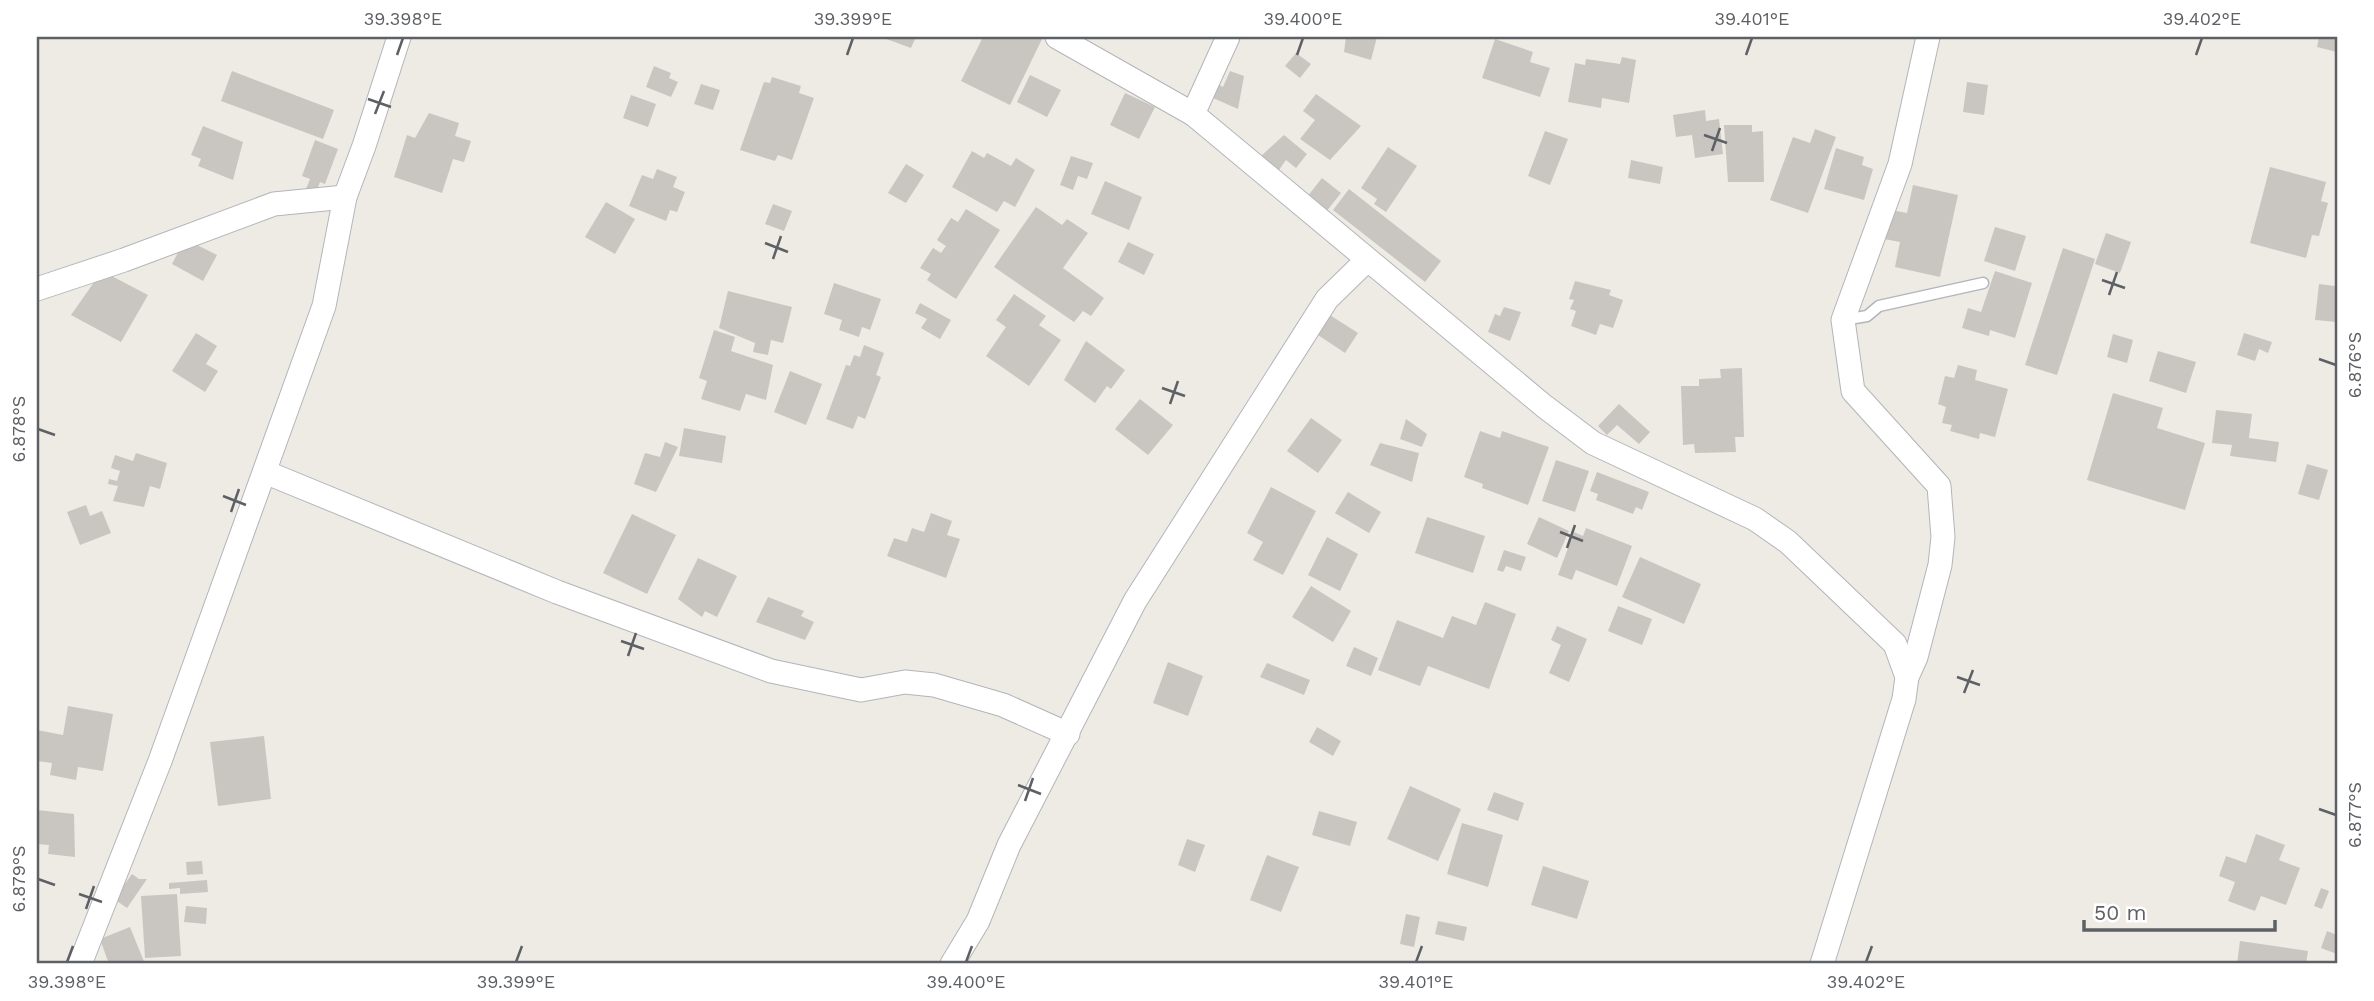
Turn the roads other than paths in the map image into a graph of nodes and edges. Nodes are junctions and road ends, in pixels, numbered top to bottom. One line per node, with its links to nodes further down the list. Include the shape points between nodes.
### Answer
1 (399, 37): 6 (street)
2 (1057, 37): 5 (street)
3 (1228, 37): 5 (street)
4 (1928, 37): 10 (street, via 1900,164)
5 (1193, 114): 7 (street)
6 (345, 197): 9 (street, via 274,204); 11 (street, via 324,306)
7 (1367, 260): 12 (street, via 1593,443 1755,519 1788,542 1895,644); 13 (street, via 1326,299 1143,589)
8 (1983, 283): 10 (lane, via 1879,306 1867,316)
9 (37, 289)
10 (1843, 320): 12 (street, via 1853,391 1939,486 1944,537 1940,565)
11 (265, 472): 13 (street, via 557,592 771,671 861,690 905,682 934,685 1003,705); 14 (street)
12 (1907, 677): 16 (street)
13 (1068, 734): 15 (street, via 1009,845 978,921)
14 (80, 964)
15 (952, 964)
16 (1822, 964)

